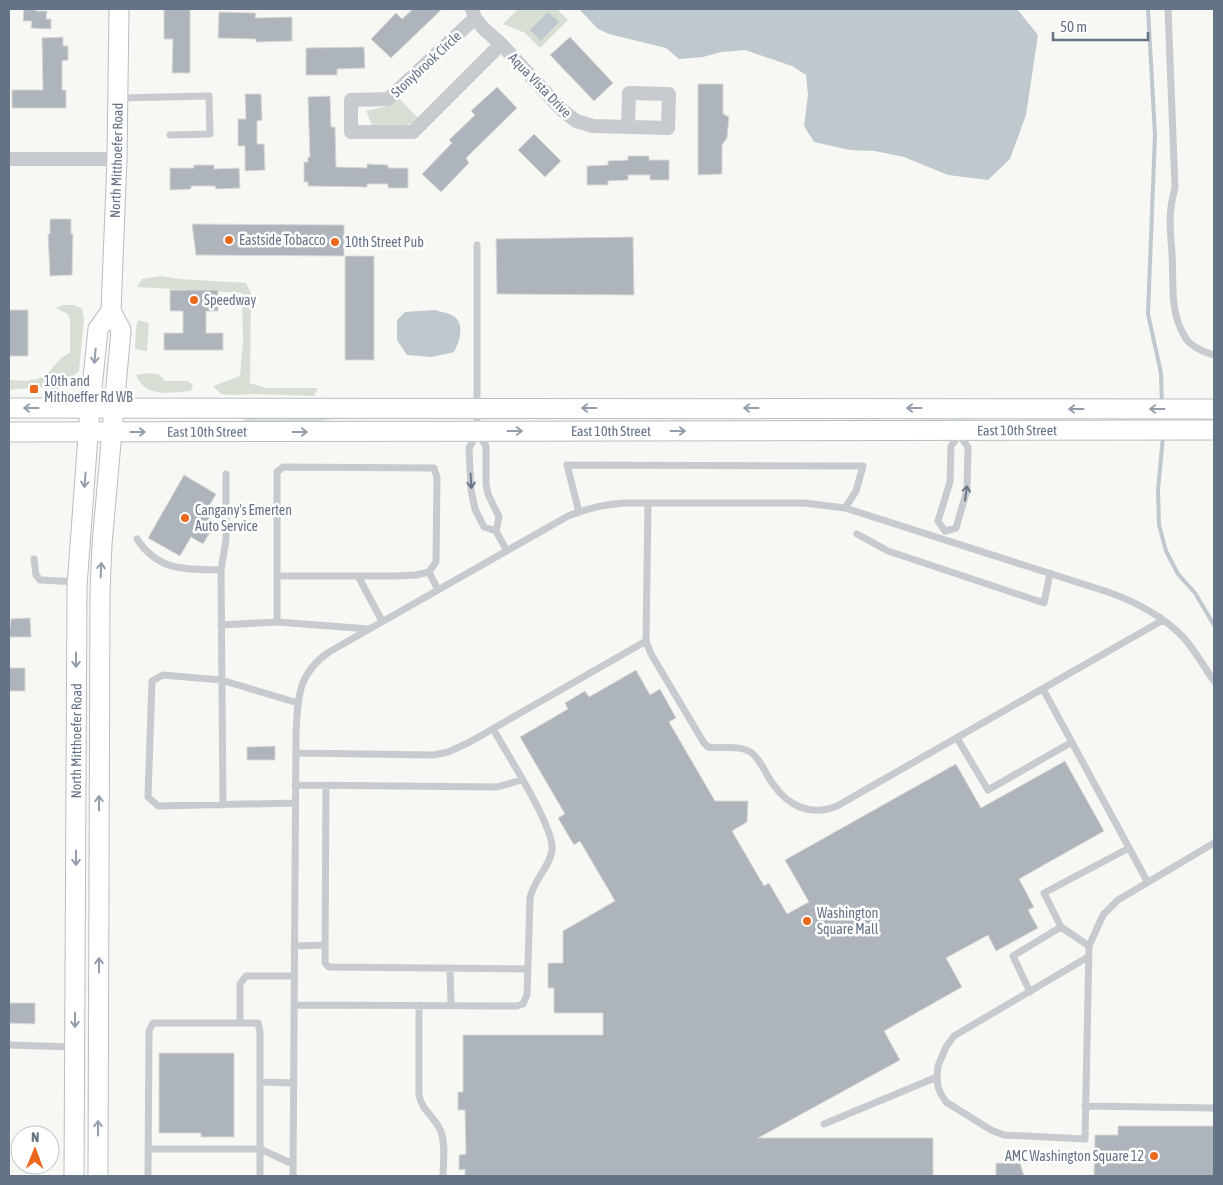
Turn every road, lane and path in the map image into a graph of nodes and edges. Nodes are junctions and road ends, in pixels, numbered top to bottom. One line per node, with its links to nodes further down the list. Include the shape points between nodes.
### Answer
1 (119, 9): 5 (main road, North Mitthoefer Road)
2 (1168, 9): 12 (lane, via 1174,188 1169,222 1175,310 1186,339)
3 (474, 14): 4 (street, Aqua Vista Drive, via 483,28); 4 (street, Stonybrook Circle, via 388,99 351,100 351,132 413,132)
4 (502, 44): 6 (street, Aqua Vista Drive, via 568,116 594,126)
5 (118, 98): 7 (lane, via 209,96 210,134); 9 (main road, North Mitthoefer Road)
6 (628, 126)
7 (170, 135)
8 (9, 159): 9 (street)
9 (117, 159): 11 (main road, North Mitthoefer Road)
10 (478, 245): 16 (lane)
11 (111, 311): 14 (main road, North Mitthoefer Road, one-way to 14, via 98,329); 15 (main road, North Mitthoefer Road, via 121,330)
12 (1214, 355)
13 (9, 408): 14 (main road, East 10th Street, one-way to 13)
14 (90, 408): 15 (main road, East 10th Street); 21 (main road, North Mitthoefer Road)
15 (115, 408): 16 (main road, East 10th Street); 22 (main road, North Mitthoefer Road)
16 (478, 408): 18 (main road, East 10th Street, one-way to 16); 23 (lane)
17 (1214, 408): 18 (main road, East 10th Street, one-way to 18)
18 (958, 409): 24 (lane)
19 (1214, 430): 24 (main road, East 10th Street)
20 (9, 432): 21 (main road, East 10th Street)
21 (89, 432): 22 (main road, East 10th Street); 41 (main road, North Mitthoefer Road, one-way to 41)
22 (112, 432): 23 (main road, East 10th Street, one-way to 23); 49 (main road, North Mitthoefer Road, one-way to 22, via 102,544)
23 (477, 433): 24 (main road, East 10th Street, one-way to 24); 29 (lane, via 486,446 486,484 499,517); 29 (lane, one-way to 29, via 469,448 472,499 484,527)
24 (958, 433): 30 (lane, via 951,446 950,482 938,521); 30 (lane, one-way to 24, via 956,528 967,490 968,447)
25 (226, 474): 36 (lane, via 226,540)
26 (648, 503): 27 (lane, via 804,503); 28 (lane, via 607,504); 48 (lane)
27 (845, 508): 28 (lane, via 856,490 863,466 566,466); 33 (lane)
28 (579, 512): 34 (lane)
29 (496, 531): 34 (lane)
30 (945, 531): 33 (lane)
31 (857, 534): 38 (lane, via 888,551 1044,603)
32 (137, 539): 36 (lane, via 145,552 162,563 182,569)
33 (942, 539): 38 (lane)
34 (507, 551): 42 (lane)
35 (34, 559): 41 (lane, via 40,580)
36 (221, 570): 46 (lane)
37 (429, 572): 39 (lane, via 436,562 434,468 283,467 277,472); 40 (lane); 42 (lane)
38 (1050, 573): 43 (lane, via 1125,598)
39 (277, 576): 40 (lane); 45 (lane)
40 (358, 576): 44 (lane)
41 (78, 582): 49 (main road, via 87,584 89,590 89,635); 82 (main road, North Mitthoefer Road, one-way to 82)
42 (438, 590): 44 (lane)
43 (1163, 620): 51 (lane, via 1184,638); 52 (lane)
44 (382, 621): 47 (lane)
45 (277, 622): 46 (lane); 47 (lane)
46 (221, 625): 50 (lane)
47 (370, 629): 53 (lane, via 316,661 302,682)
48 (646, 641): 54 (lane); 55 (lane, via 704,743 708,747 742,749 753,754 781,794 805,809 820,811 836,806)
49 (100, 651): 93 (main road, North Mitthoefer Road, one-way to 49)
50 (221, 680): 53 (lane); 62 (lane); 62 (lane, via 164,674 152,681 148,797 158,806)
51 (1214, 681)
52 (1043, 689): 55 (lane); 56 (lane)
53 (298, 704): 57 (lane)
54 (493, 729): 57 (lane, via 458,749 437,754); 58 (lane)
55 (957, 738): 56 (lane, via 988,790)
56 (1072, 742): 64 (lane)
57 (296, 753): 59 (lane)
58 (522, 780): 60 (lane, via 497,787); 74 (lane, via 553,842 550,859 532,888 530,898)
59 (295, 786): 60 (lane); 61 (lane)
60 (326, 786): 69 (lane)
61 (295, 803): 62 (lane); 67 (lane)
62 (223, 805)
63 (1214, 843): 65 (lane)
64 (1129, 848): 65 (lane); 68 (lane, via 1044,893)
65 (1147, 881): 71 (lane, via 1109,908)
66 (286, 892): 67 (lane)
67 (294, 892): 70 (lane)
68 (1061, 927): 71 (lane); 76 (lane, via 1013,956)
69 (325, 945): 70 (lane); 73 (lane, via 325,963 329,967)
70 (294, 946): 75 (lane)
71 (1088, 946): 72 (lane)
72 (1088, 958): 76 (lane); 86 (lane)
73 (450, 968): 74 (lane); 79 (lane)
74 (528, 969): 79 (lane, via 527,995 523,1004)
75 (294, 976): 77 (lane); 80 (lane, via 246,976 240,984)
76 (1030, 992): 83 (lane, via 954,1036 941,1056)
77 (294, 1005): 78 (lane); 85 (lane)
78 (419, 1005): 79 (lane); 97 (lane, via 420,1104 442,1133)
79 (451, 1005)
80 (240, 1022): 84 (lane, via 258,1023); 89 (lane, via 153,1023 149,1031)
81 (9, 1045): 82 (lane)
82 (75, 1047): 92 (main road, North Mitthoefer Road)
83 (937, 1077): 86 (lane, via 940,1094 946,1102 1004,1135 1085,1138); 88 (lane)
84 (260, 1082): 85 (lane); 90 (lane)
85 (294, 1083): 91 (lane)
86 (1085, 1106): 87 (lane)
87 (1214, 1108)
88 (824, 1124)
89 (148, 1149): 90 (lane); 94 (lane)
90 (260, 1149): 91 (lane); 95 (lane)
91 (293, 1164): 96 (lane)
92 (74, 1176)
93 (98, 1176)
94 (148, 1176)
95 (260, 1176)
96 (293, 1176)
97 (443, 1176)

